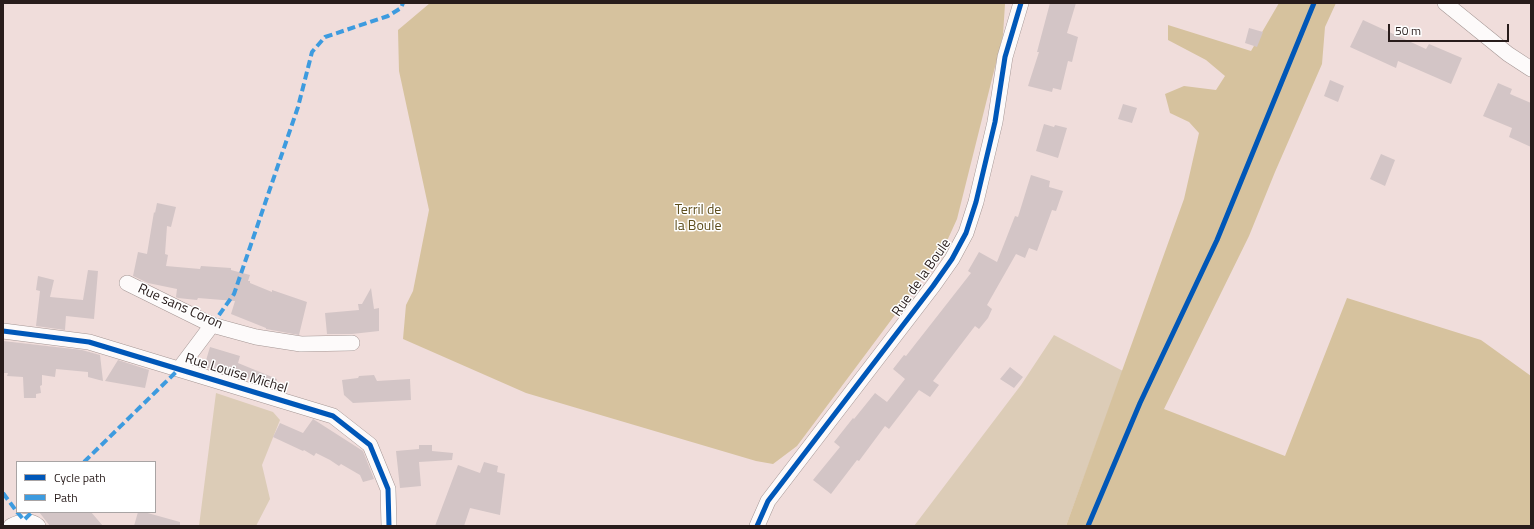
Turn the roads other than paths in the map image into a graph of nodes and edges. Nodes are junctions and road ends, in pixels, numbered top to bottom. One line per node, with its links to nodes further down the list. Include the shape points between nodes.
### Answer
1 (1021, 3): 12 (street, Rue de la Boule, via 1005,57 990,144 966,233 933,286 768,501)
2 (1445, 3): 3 (street, via 1508,54)
3 (1531, 69)
4 (127, 283): 5 (street, Rue sans Coron)
5 (212, 325): 7 (street, Rue sans Coron, via 256,337 301,344); 8 (street)
6 (3, 331): 8 (street, Rue Louise Michel, via 89,342)
7 (352, 343)
8 (179, 369): 11 (street, Rue Louise Michel, via 333,416 370,445 388,489)
9 (17, 523): 10 (street)
10 (38, 526)
11 (389, 526)
12 (757, 526)

